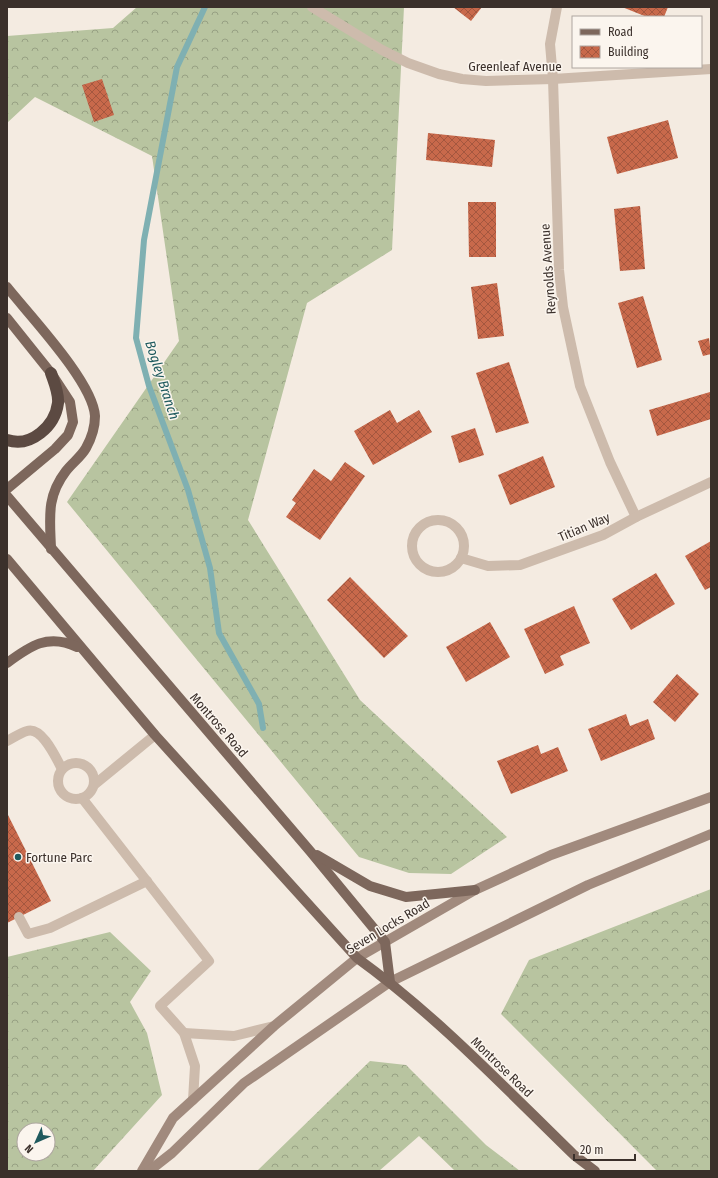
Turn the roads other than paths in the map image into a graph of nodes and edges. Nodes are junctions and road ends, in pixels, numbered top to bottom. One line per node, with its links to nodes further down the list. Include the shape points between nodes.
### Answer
1 (312, 7): 4 (street, Greenleaf Avenue, via 382,50 439,74 486,81)
2 (557, 7): 4 (street, Reynolds Avenue, via 550,44)
3 (711, 69): 4 (street, Greenleaf Avenue)
4 (553, 79): 12 (street, Reynolds Avenue, via 559,270 569,343 580,386 595,426)
5 (7, 287): 13 (main road, via 78,376 89,395 95,416 92,435 86,449 56,486 49,507)
6 (7, 318): 7 (main road)
7 (51, 373): 8 (highway, via 57,389 58,403 54,419 42,433 26,441); 10 (main road, via 70,402 73,422 68,435 55,449)
8 (7, 440)
9 (711, 482): 12 (street, Titian Way)
10 (7, 489)
11 (7, 496): 13 (main road, Montrose Road)
12 (636, 516): 14 (street, Titian Way, via 603,535 520,565 488,566)
13 (51, 549): 25 (main road, Montrose Road)
14 (461, 558): 14 (street, via 463,542 457,528 450,523 434,520 420,527 415,533 412,549 419,563 426,568 441,571 456,564)
15 (7, 559): 16 (main road, Montrose Road)
16 (81, 649): 17 (main road, via 66,642 43,641 30,646); 18 (main road, Montrose Road)
17 (7, 664)
18 (155, 735): 21 (street); 30 (main road, Montrose Road)
19 (7, 741): 20 (street, via 27,731 36,732 44,738)
20 (62, 769): 21 (street, via 75,763 86,766 94,776); 23 (street, via 58,778 60,789 68,798)
21 (94, 784): 23 (street, via 90,792)
22 (711, 797): 27 (main road, Seven Locks Road, via 551,855)
23 (82, 798): 26 (street)
24 (711, 834): 31 (main road, via 588,885)
25 (310, 851): 27 (main road, via 370,886 406,897); 29 (main road, Montrose Road)
26 (147, 881): 28 (street, via 50,928 28,934); 33 (street, via 209,961 160,1006)
27 (474, 890): 29 (main road, Seven Locks Road)
28 (19, 917)
29 (385, 942): 30 (main road, Seven Locks Road); 31 (main road)
30 (357, 958): 31 (main road, Montrose Road); 32 (main road, Seven Locks Road)
31 (390, 982): 36 (main road, via 244,1083 172,1153); 37 (main road, Montrose Road, via 574,1155)
32 (274, 1026): 33 (street, via 234,1036); 34 (main road, Seven Locks Road)
33 (184, 1033): 34 (street, via 195,1066)
34 (193, 1100): 35 (main road, Seven Locks Road, via 173,1118)
35 (142, 1171)
36 (149, 1171)
37 (595, 1171)

